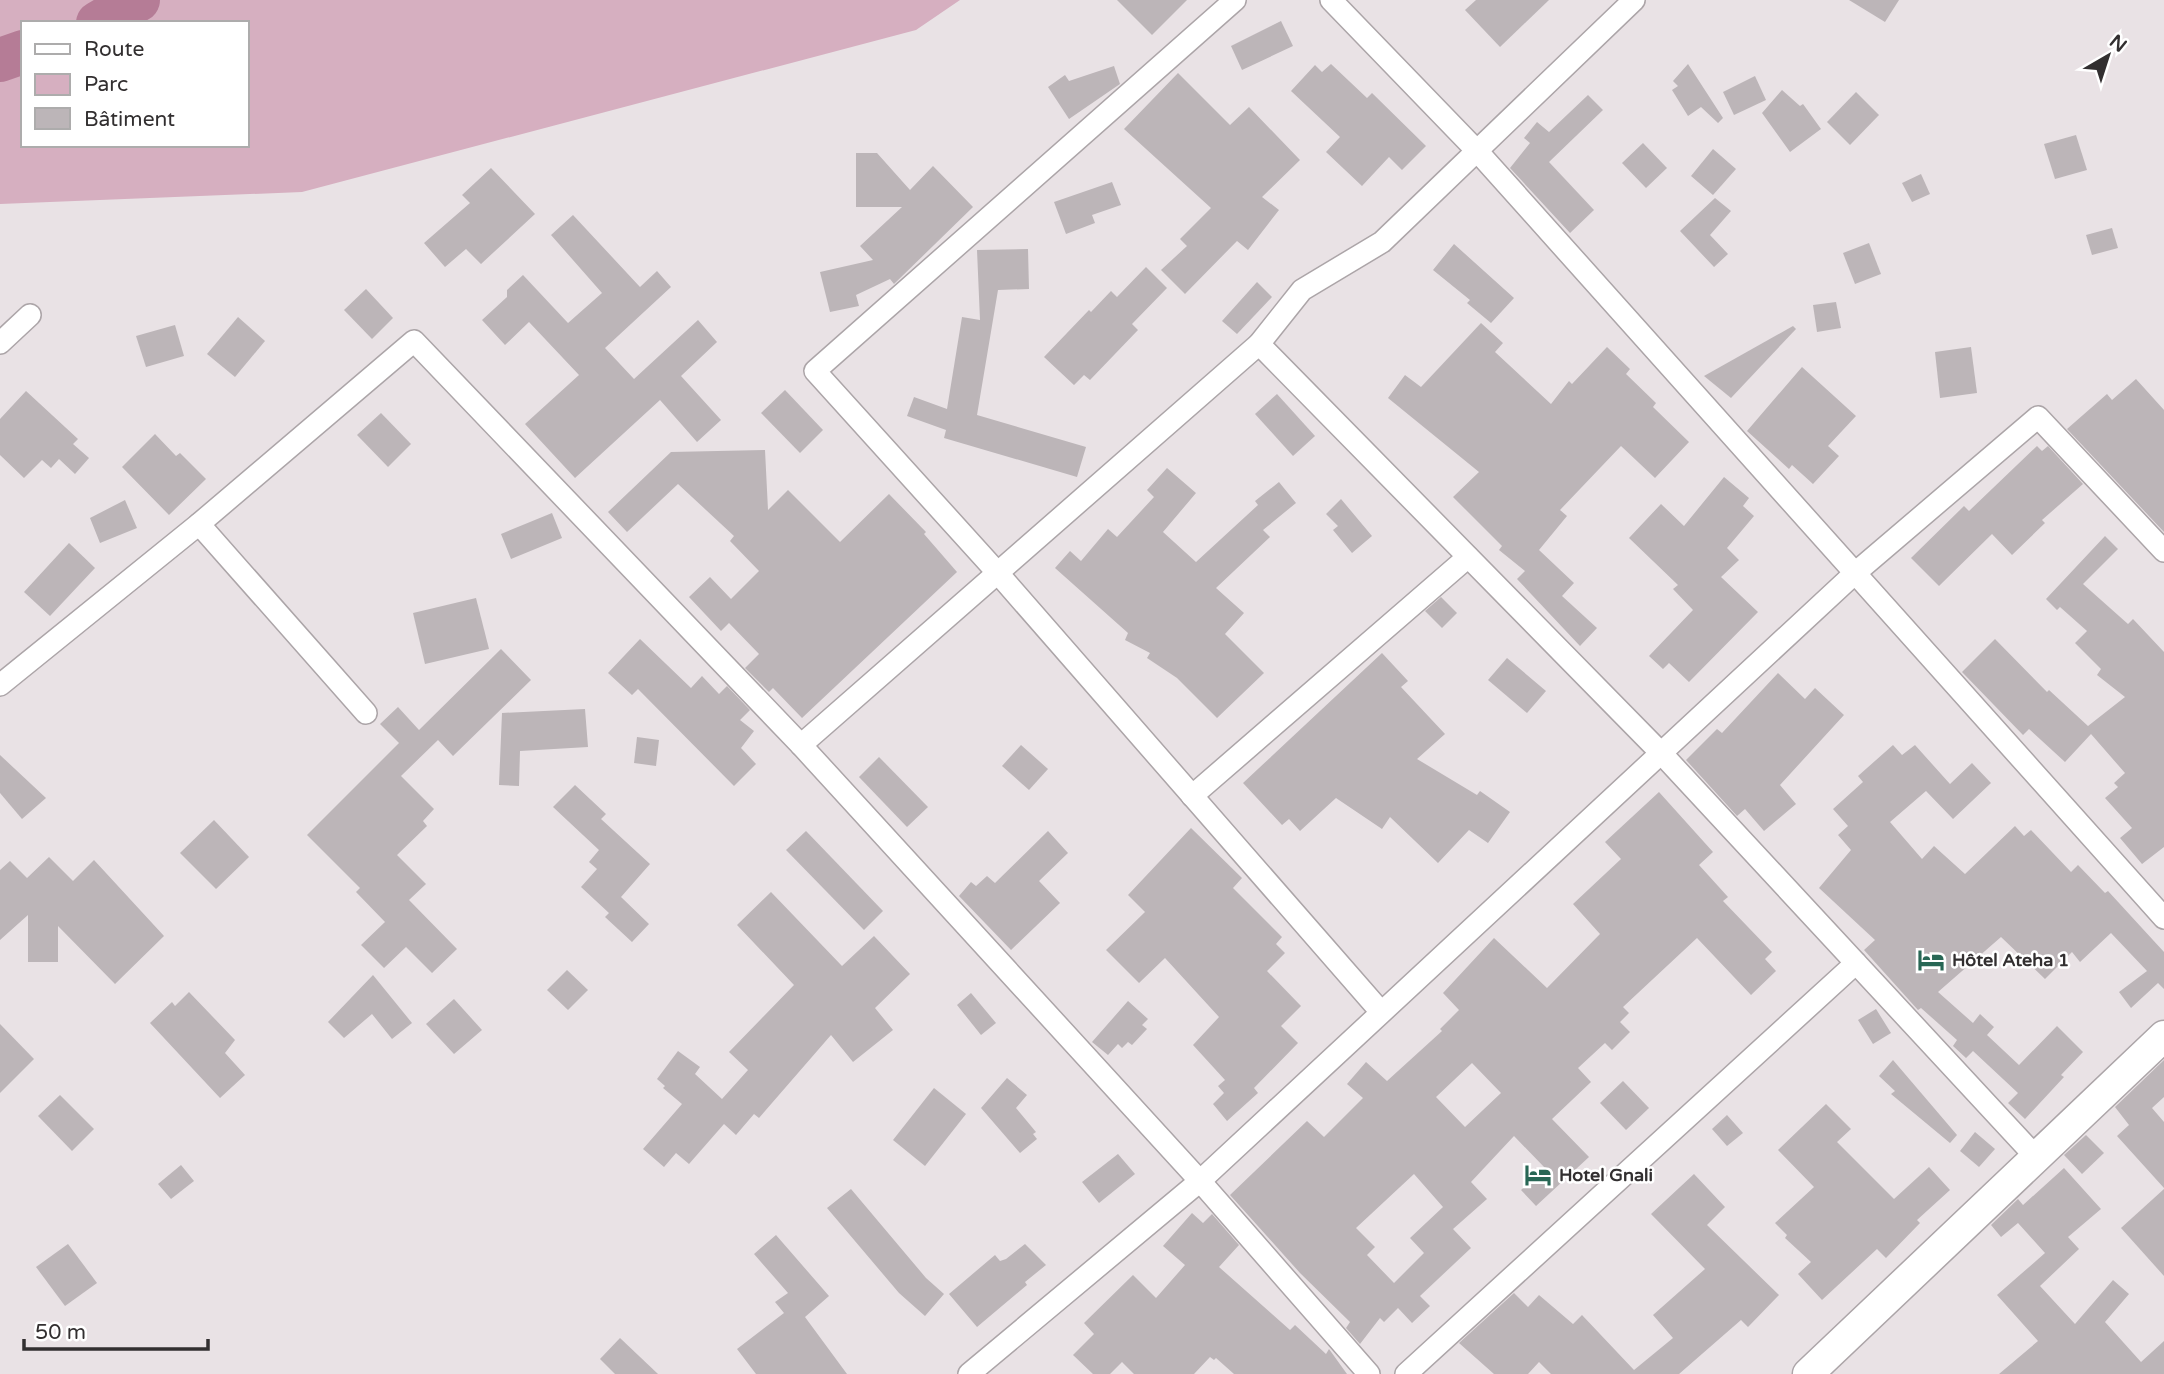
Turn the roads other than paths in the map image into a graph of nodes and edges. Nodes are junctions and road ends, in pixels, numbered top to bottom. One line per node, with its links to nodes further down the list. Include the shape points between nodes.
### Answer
1 (1235, 0): 11 (street, via 815,371)
2 (1331, 0): 4 (street)
3 (1634, 0): 4 (street)
4 (1478, 152): 7 (street, via 1382,243 1302,290); 12 (street)
5 (30, 315): 6 (street)
6 (0, 342)
7 (1259, 344): 10 (street); 11 (street)
8 (199, 524): 13 (street); 14 (street); 15 (street, via 414,341)
9 (2164, 551): 12 (street, via 2038,417)
10 (1468, 557): 16 (street); 17 (street)
11 (996, 571): 15 (street); 17 (street)
12 (1854, 574): 16 (street); 18 (street)
13 (0, 685)
14 (366, 713)
15 (801, 745): 23 (street)
16 (1662, 754): 19 (street); 20 (street)
17 (1192, 796): 20 (street)
18 (2164, 918)
19 (1856, 963): 22 (street); 27 (street)
20 (1381, 1012): 23 (street)
21 (2164, 1036): 22 (street)
22 (2036, 1157): 24 (street)
23 (1200, 1181): 25 (street); 26 (street)
24 (1816, 1371)
25 (969, 1374)
26 (1369, 1374)
27 (1406, 1374)

